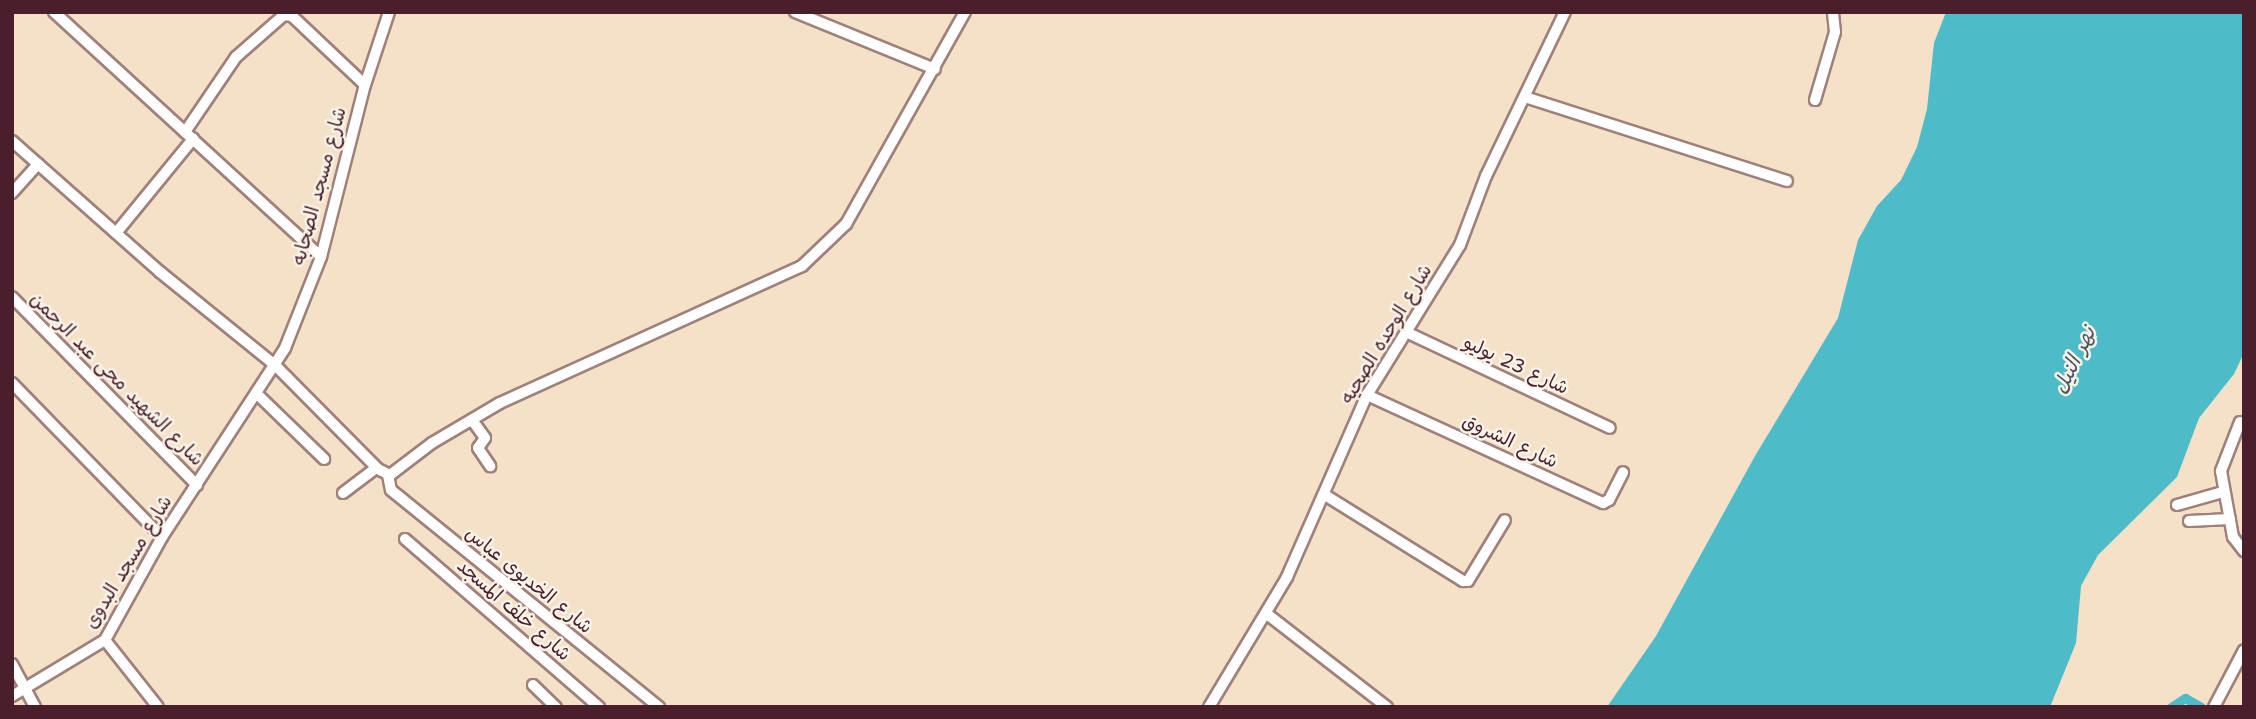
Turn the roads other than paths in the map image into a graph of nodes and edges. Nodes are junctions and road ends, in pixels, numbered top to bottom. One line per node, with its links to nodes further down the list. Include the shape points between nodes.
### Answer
1 (54, 12): 11 (street)
2 (390, 12): 8 (street, شارع مسجد الصحابه)
3 (795, 12): 7 (street)
4 (965, 12): 7 (street)
5 (1566, 12): 9 (street, شارع الوحده الصحيه)
6 (1833, 12): 10 (street, via 1835,32)
7 (934, 69): 24 (street, via 846,223 802,266 580,365)
8 (365, 85): 11 (street, via 292,16 284,15 236,57); 17 (street, شارع مسجد الصحابه)
9 (1525, 97): 14 (street); 19 (street, شارع الوحده الصحيه, via 1486,176 1460,245)
10 (1815, 100)
11 (189, 135): 16 (street); 17 (street)
12 (12, 141): 13 (street)
13 (38, 164): 15 (street); 16 (street)
14 (1787, 181)
15 (12, 193)
16 (116, 233): 20 (street)
17 (321, 257): 20 (street, شارع مسجد الصحابه)
18 (12, 297): 32 (street, شارع الشهيد محى عبد الرحمن)
19 (1406, 332): 23 (street, شارع الوحده الصحيه); 26 (street, شارع 23 يوليو)
20 (275, 365): 22 (street, شارع مسجد الصحابه); 29 (street)
21 (12, 383): 40 (street)
22 (256, 393): 27 (street); 32 (street, شارع مسجد الصحابه)
23 (1367, 395): 30 (street, شارع الشروق, via 1603,503); 35 (street, شارع الوحده الصحيه)
24 (472, 420): 28 (street, via 485,438 478,448); 31 (street)
25 (2240, 422): 33 (street, via 2221,468)
26 (1610, 429)
27 (324, 459)
28 (490, 466)
29 (377, 468): 31 (street); 34 (street)
30 (1623, 472)
31 (388, 475): 54 (street, شارع الخديوى عباس, via 391,490)
32 (197, 485): 40 (street, شارع مسجد البدوى)
33 (2223, 492): 36 (street); 37 (street)
34 (343, 493)
35 (1325, 495): 38 (street, via 1463,581 1468,581); 43 (street, شارع الوحده الصحيه)
36 (2177, 505)
37 (2230, 519): 39 (street); 42 (street, via 2235,542)
38 (1505, 520)
39 (2189, 521)
40 (162, 537): 44 (street, شارع مسجد البدوى)
41 (405, 539): 53 (street, شارع خلف المسجد)
42 (2244, 551)
43 (1267, 614): 55 (street, شارع الوحده الصحيه); 56 (street)
44 (105, 640): 48 (street, شارع مسجد البدوى); 51 (street)
45 (2244, 650): 57 (street)
46 (12, 664): 48 (street)
47 (533, 685): 52 (street)
48 (26, 686): 49 (street, شارع مسجد البدوى); 50 (street)
49 (12, 696)
50 (35, 707)
51 (158, 707)
52 (556, 707)
53 (600, 707)
54 (659, 707)
55 (1210, 707)
56 (1387, 707)
57 (2214, 707)

